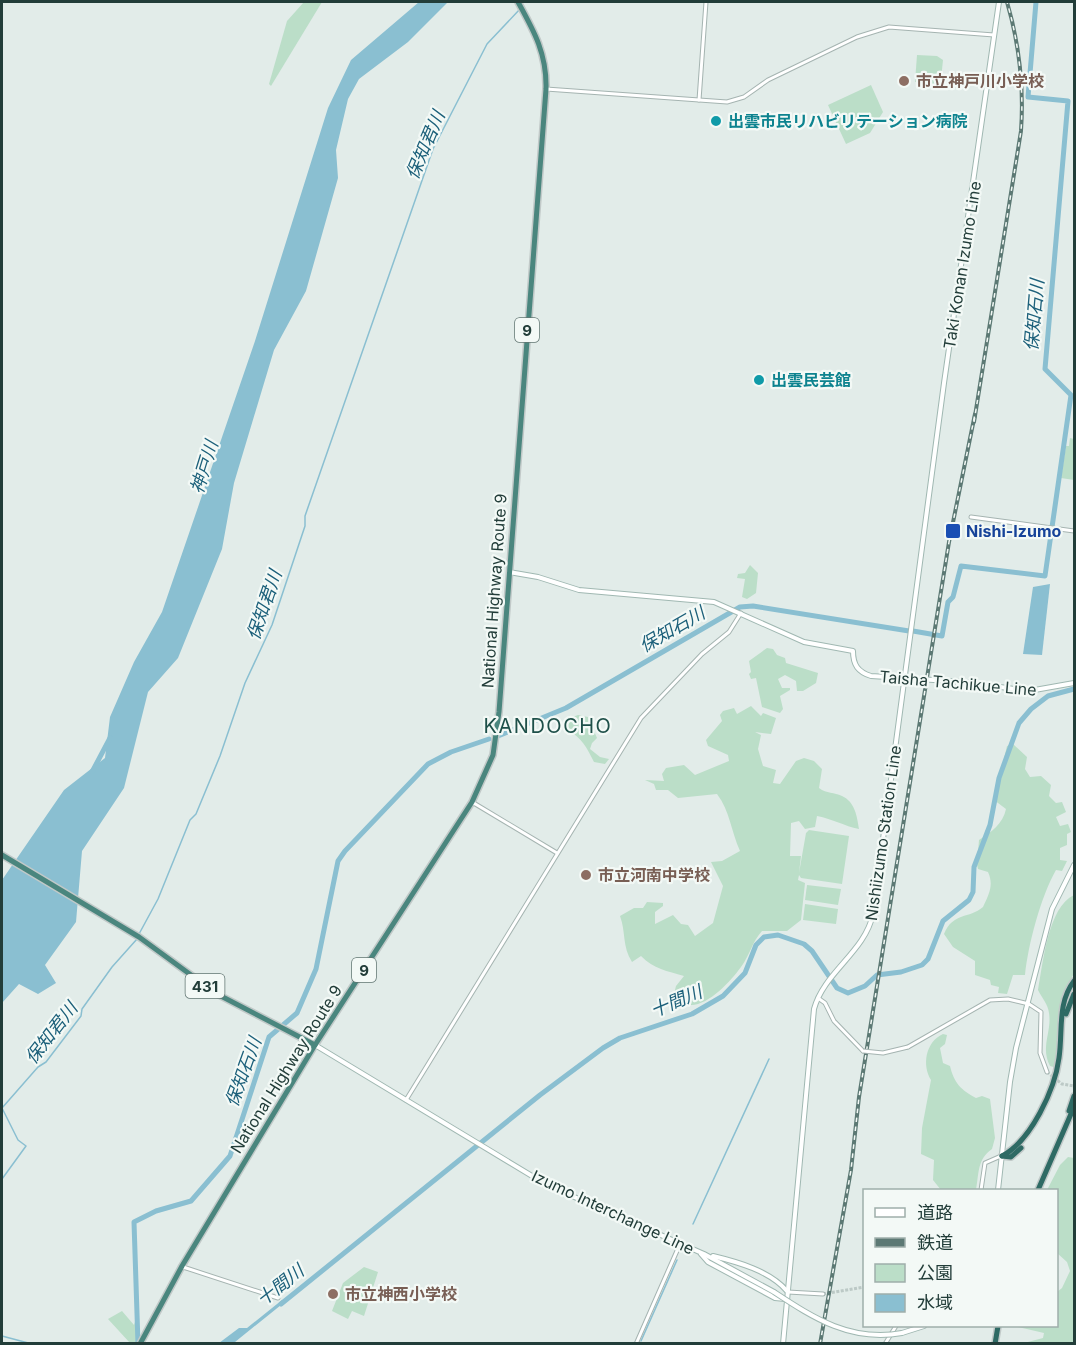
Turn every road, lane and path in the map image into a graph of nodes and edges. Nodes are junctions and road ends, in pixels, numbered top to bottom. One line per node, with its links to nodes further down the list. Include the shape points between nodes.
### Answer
1 (518, 2): 5 (highway, National Highway Route 9 / 9, via 541,45)
2 (706, 2): 6 (street)
3 (999, 2): 4 (main road, Taki Konan Izumo Line)
4 (995, 35): 6 (street, via 889,27 857,37 768,80 735,101); 8 (main road, Taki Konan Izumo Line)
5 (546, 89): 6 (street); 10 (highway, National Highway Route 9 / 9)
6 (699, 100)
7 (971, 517): 9 (street)
8 (925, 529): 12 (main road, Nishiizumo Station Line)
9 (1074, 531)
10 (509, 572): 11 (main road, Taisha Tachikue Line, via 579,590 707,600); 14 (highway, National Highway Route 9 / 9, via 496,738 493,755)
11 (738, 611): 12 (main road, Taisha Tachikue Line, via 804,642 853,651 856,666 867,675); 15 (street, via 729,632 642,716)
12 (904, 677): 13 (main road, Taisha Tachikue Line, via 1029,691); 20 (main road, Nishiizumo Station Line, via 870,927)
13 (1074, 683)
14 (472, 802): 15 (street); 22 (highway, National Highway Route 9 / 9)
15 (556, 853): 25 (street)
16 (2, 855): 22 (highway, 431, via 139,937 217,994)
17 (1074, 865): 21 (main road, via 1052,909)
18 (1074, 981): 28 (highway, via 1063,1006 1057,1070 1048,1094 1017,1147)
19 (1073, 995): 28 (highway, via 1065,1020 1060,1071 1051,1096 1020,1149 1011,1157)
20 (817, 998): 21 (street, bridge, via 863,1051 890,1052 908,1047 990,1000); 35 (main road, Nishiizumo Station Line)
21 (1029, 1004): 23 (street, via 1041,1012 1040,1053); 28 (main road, via 1010,1082)
22 (315, 1045): 25 (main road, Izumo Interchange Line); 34 (highway, National Highway Route 9 / 9)
23 (1047, 1071)
24 (1074, 1096): 27 (highway)
25 (406, 1100): 32 (main road, Izumo Interchange Line, via 548,1185)
26 (1074, 1109): 27 (highway)
27 (1060, 1138): 31 (highway)
28 (1002, 1156): 29 (street, via 985,1163); 30 (main road)
29 (981, 1189)
30 (998, 1189)
31 (1039, 1189)
32 (681, 1243): 33 (main road, Izumo Interchange Line); 45 (street)
33 (702, 1253): 36 (main road, via 738,1263); 40 (main road, via 708,1262 775,1298); 42 (main road, Izumo Interchange Line, bridge, via 838,1329 871,1335)
34 (182, 1266): 39 (street); 44 (highway, National Highway Route 9 / 9)
35 (789, 1279): 36 (main road); 37 (main road, Nishiizumo Station Line)
36 (778, 1282): 37 (main road)
37 (788, 1292): 38 (street); 40 (main road, Nishiizumo Station Line)
38 (823, 1294)
39 (278, 1298)
40 (786, 1299): 46 (main road)
41 (895, 1327): 47 (street)
42 (921, 1327)
43 (998, 1327): 48 (highway)
44 (140, 1344)
45 (636, 1344)
46 (783, 1344)
47 (885, 1344)
48 (995, 1344)

